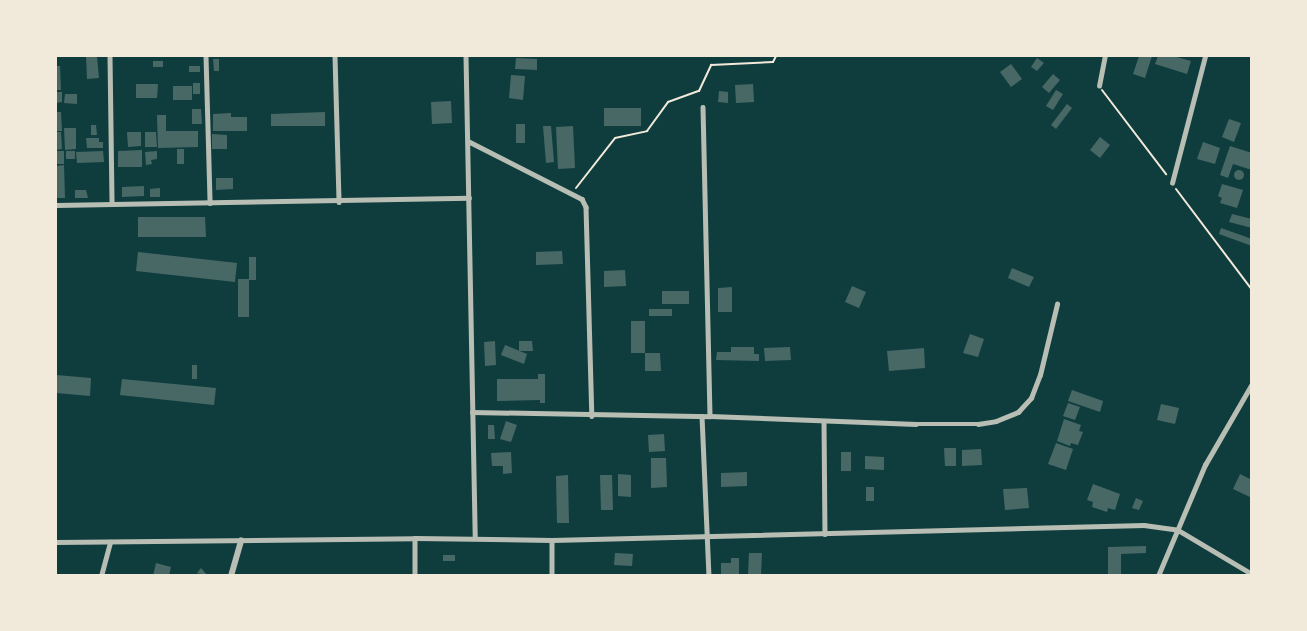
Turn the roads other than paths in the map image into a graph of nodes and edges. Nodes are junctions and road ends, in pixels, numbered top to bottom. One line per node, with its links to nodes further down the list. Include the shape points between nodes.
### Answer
1 (110, 56): 14 (street)
2 (206, 56): 13 (street)
3 (335, 56): 12 (street)
4 (466, 56): 9 (street)
5 (1105, 56): 7 (street)
6 (1205, 56): 10 (street)
7 (1099, 86)
8 (703, 107): 21 (street)
9 (468, 141): 11 (street); 19 (street, via 572,193 586,207)
10 (1172, 183)
11 (469, 198): 12 (street); 18 (street)
12 (339, 202): 13 (street)
13 (210, 203): 14 (street)
14 (112, 204): 15 (street)
15 (56, 205)
16 (1057, 304): 22 (street, via 1040,375 1031,398 1018,412 978,424)
17 (1251, 387): 23 (street, via 1205,465)
18 (472, 412): 19 (street); 27 (street)
19 (592, 416): 20 (street)
20 (702, 416): 21 (street); 25 (street)
21 (710, 416): 22 (street)
22 (824, 421): 24 (street)
23 (1178, 530): 24 (street, via 1144,525); 32 (street); 38 (street)
24 (825, 534): 25 (street)
25 (708, 535): 29 (street); 37 (street)
26 (415, 538): 27 (street); 28 (street); 35 (street)
27 (475, 538): 29 (street)
28 (241, 540): 31 (street); 34 (street)
29 (552, 540): 36 (street)
30 (56, 542): 31 (street)
31 (110, 542): 33 (street)
32 (1251, 574)
33 (101, 576)
34 (231, 576)
35 (415, 576)
36 (552, 576)
37 (709, 576)
38 (1158, 576)

